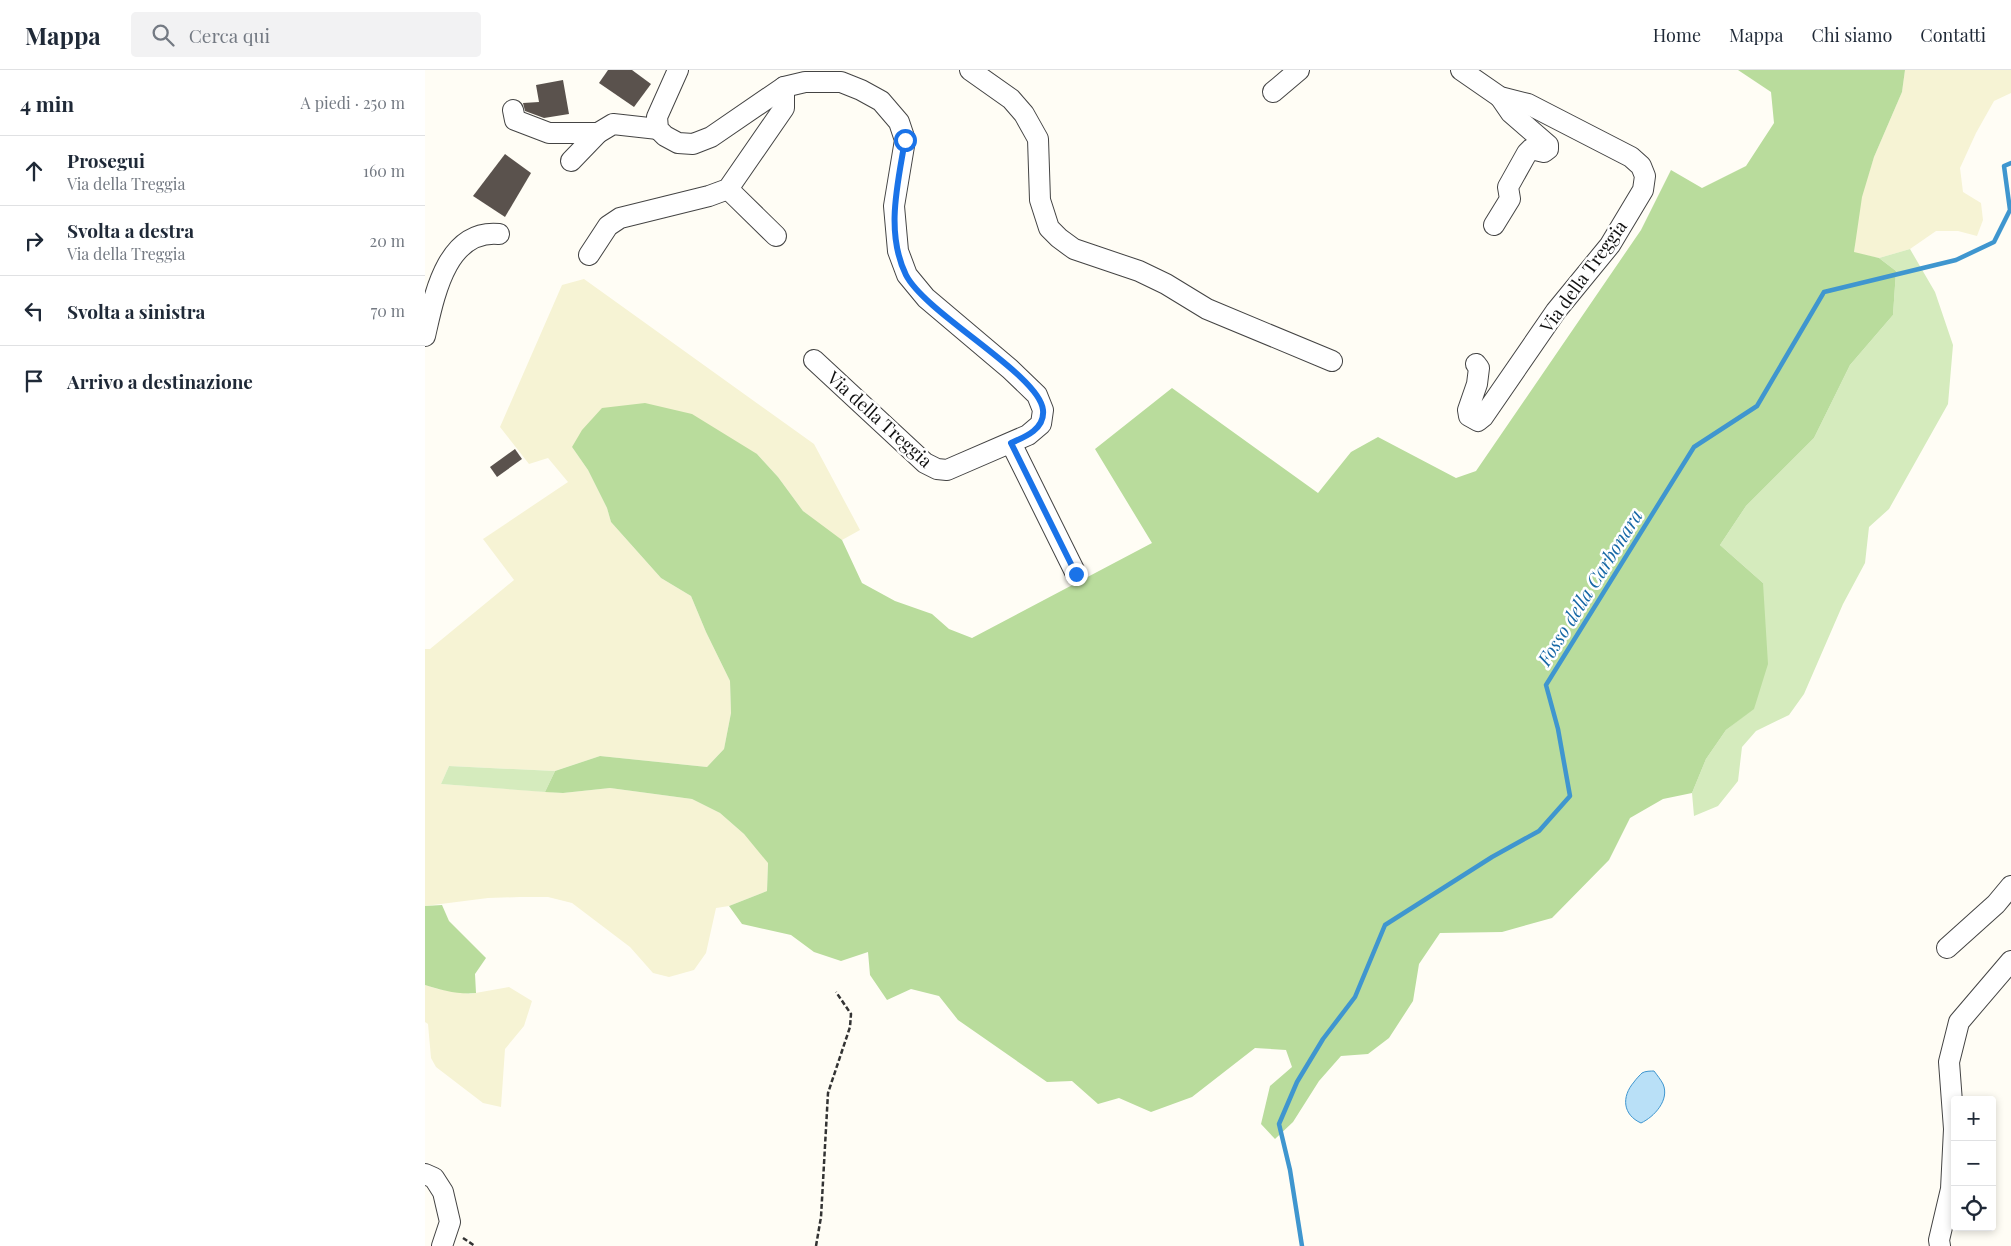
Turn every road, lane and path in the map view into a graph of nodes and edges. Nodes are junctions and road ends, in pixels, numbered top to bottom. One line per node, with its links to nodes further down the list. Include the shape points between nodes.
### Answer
1 (678, 70): 9 (street, via 657,116)
2 (970, 70): 19 (street, via 1011,99 1037,139 1040,200 1049,228 1059,238 1074,249 1139,271 1207,308)
3 (1299, 70): 6 (street)
4 (1461, 70): 7 (street, Via della Treggia)
5 (784, 87): 9 (street, Via della Treggia, via 711,138 693,144 678,143); 12 (street, via 784,108); 21 (street, Via della Treggia, via 805,82 841,82 881,102 899,122 905,140 894,206 898,251 907,276 926,298 1037,395 1043,410 1041,424)
6 (1273, 92)
7 (1500, 97): 13 (street, via 1511,113 1548,145 1548,149 1544,152 1531,149 1527,153 1508,187 1510,199); 20 (street, Via della Treggia, via 1528,104 1631,157 1641,166 1645,176 1643,190 1610,245 1556,311 1478,421 1469,416 1468,410 1477,384 1479,368)
8 (513, 110): 10 (street, via 515,120 549,133)
9 (658, 129): 10 (street, via 613,124)
10 (597, 133): 11 (street)
11 (571, 161)
12 (727, 189): 15 (street); 16 (street, via 619,218 608,226)
13 (1494, 225)
14 (499, 234): 17 (street, via 471,239 457,250 447,264 434,298)
15 (776, 236)
16 (589, 255)
17 (425, 336)
18 (815, 360): 21 (street, Via della Treggia, via 925,463 937,469 947,470)
19 (1332, 361)
20 (1476, 364)
21 (1011, 443): 22 (street)
22 (1076, 574)
23 (2011, 886): 24 (street)
24 (1947, 948)
25 (2011, 961): 30 (street, via 1959,1022 1949,1062 1954,1129 1951,1190)
26 (836, 992): 29 (path, via 851,1014 850,1027 828,1093 821,1217)
27 (425, 1174): 28 (street, via 434,1178 443,1192 450,1222)
28 (442, 1246)
29 (816, 1246)
30 (1940, 1246)

